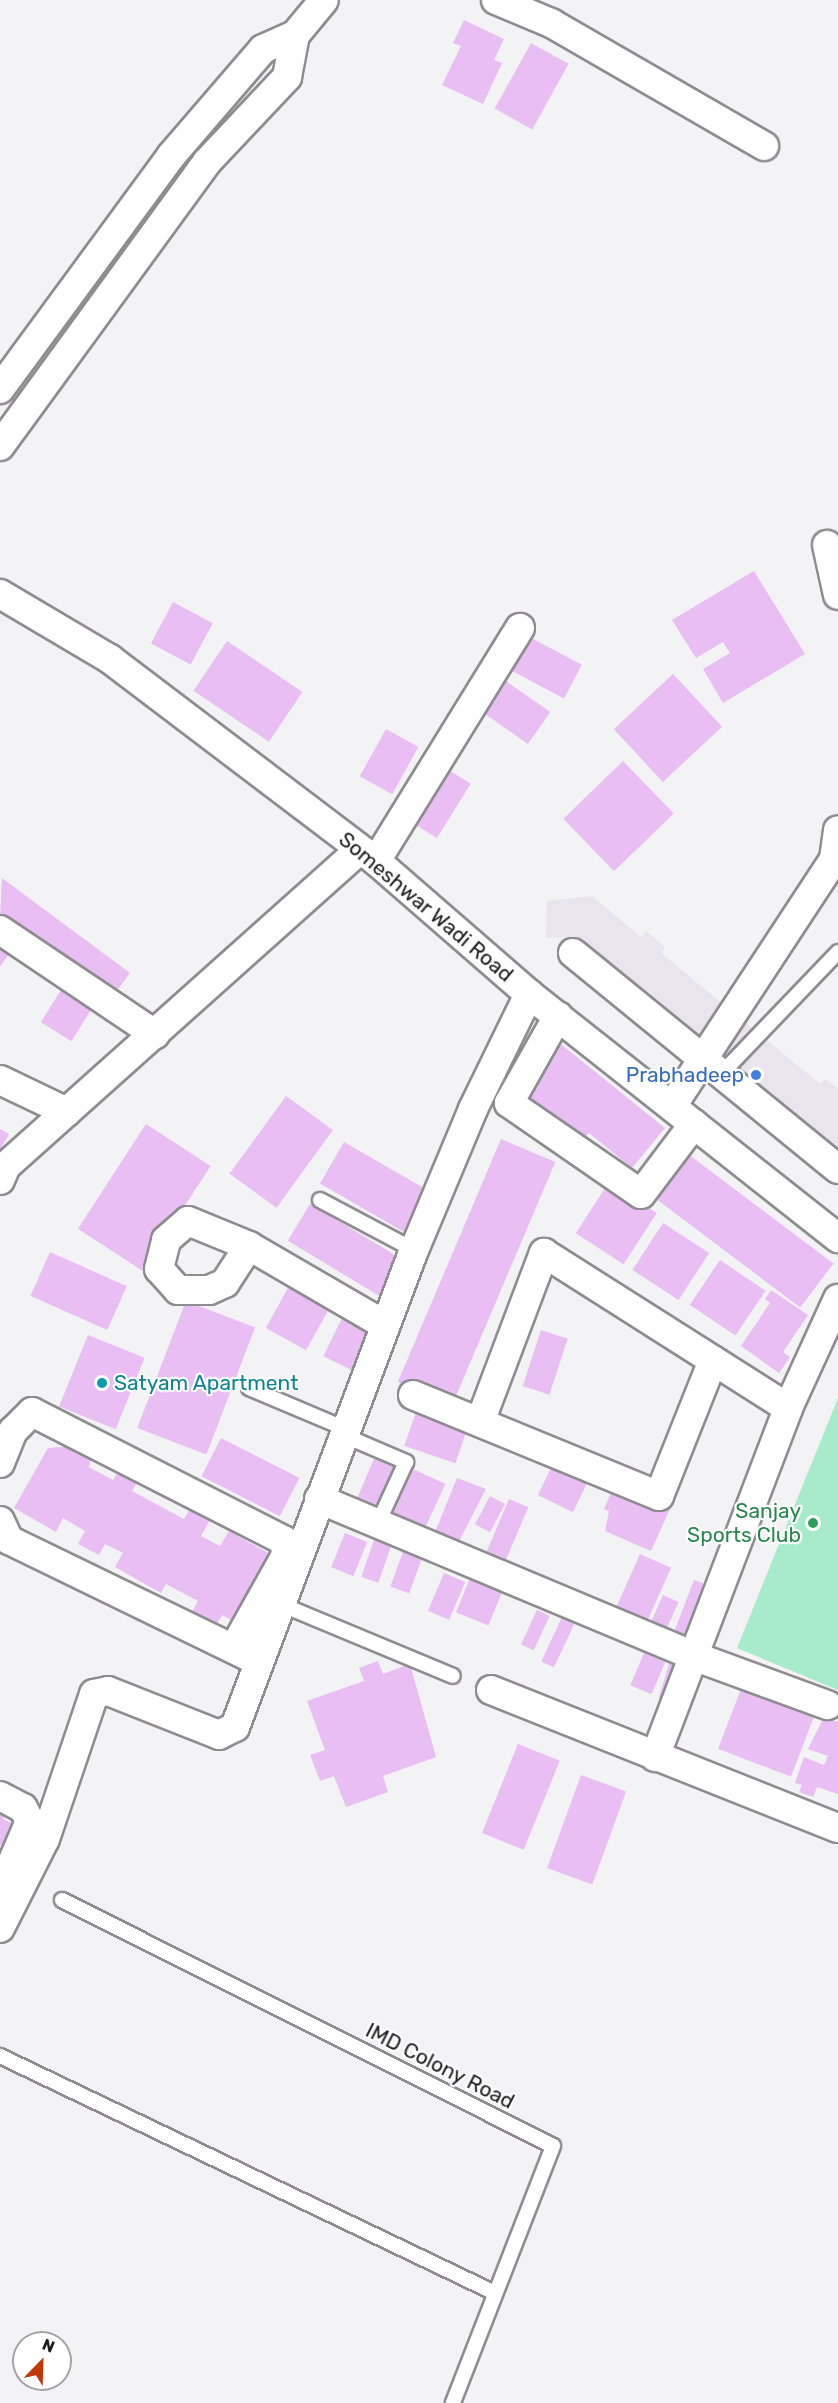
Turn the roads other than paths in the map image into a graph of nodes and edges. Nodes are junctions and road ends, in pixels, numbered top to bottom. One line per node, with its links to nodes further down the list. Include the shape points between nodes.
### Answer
1 (324, 0): 3 (street)
2 (496, 0): 4 (street, via 551,23)
3 (295, 34): 5 (street, via 263,49 171,156); 6 (street, via 286,77 207,162)
4 (764, 146)
5 (0, 389)
6 (0, 446)
7 (827, 545): 9 (street)
8 (0, 594): 12 (street, Someshwar Wadi Road, via 110,659)
9 (838, 595)
10 (520, 628): 12 (street)
11 (838, 830): 19 (street, via 834,859)
12 (368, 855): 16 (street, Someshwar Wadi Road); 18 (street)
13 (0, 930): 18 (street)
14 (838, 952): 19 (lane)
15 (573, 953): 19 (street)
16 (529, 994): 17 (street, Someshwar Wadi Road); 29 (street, via 473,1108)
17 (558, 1016): 21 (street, Someshwar Wadi Road); 23 (street, via 509,1103 641,1194)
18 (154, 1034): 22 (street)
19 (712, 1066): 21 (street); 24 (street)
20 (0, 1080): 22 (street)
21 (672, 1106): 23 (street, Someshwar Wadi Road)
22 (67, 1112): 25 (street, via 6,1166)
23 (694, 1124): 27 (street, Someshwar Wadi Road)
24 (838, 1169)
25 (0, 1180)
26 (320, 1200): 29 (lane)
27 (838, 1238)
28 (249, 1246): 31 (street)
29 (414, 1250): 31 (street)
30 (838, 1299): 35 (street)
31 (385, 1325): 37 (street)
32 (713, 1360): 35 (street); 36 (street, via 659,1496); 36 (street, via 544,1253)
33 (249, 1388): 37 (lane)
34 (413, 1395): 36 (street)
35 (788, 1408): 44 (street)
36 (480, 1422)
37 (345, 1432): 39 (street); 40 (lane, via 406,1462)
38 (0, 1463): 43 (street, via 14,1431 32,1412 285,1541 286,1555)
39 (319, 1499): 40 (street); 42 (street)
40 (378, 1523): 44 (street)
41 (3, 1539): 43 (street)
42 (280, 1604): 45 (street); 46 (lane)
43 (234, 1648): 45 (street)
44 (696, 1657): 48 (street); 49 (street)
45 (259, 1662): 52 (street, via 235,1727 224,1735 108,1691 94,1694)
46 (453, 1676)
47 (491, 1690): 49 (street)
48 (827, 1705)
49 (655, 1757): 51 (street)
50 (0, 1796): 52 (street, via 28,1814)
51 (838, 1828)
52 (15, 1860): 53 (street); 55 (street)
53 (0, 1889)
54 (62, 1900): 57 (lane, IMD Colony Road, via 553,2146)
55 (0, 1928)
56 (0, 2056): 57 (lane)
57 (495, 2293): 58 (lane, IMD Colony Road)
58 (453, 2403)

